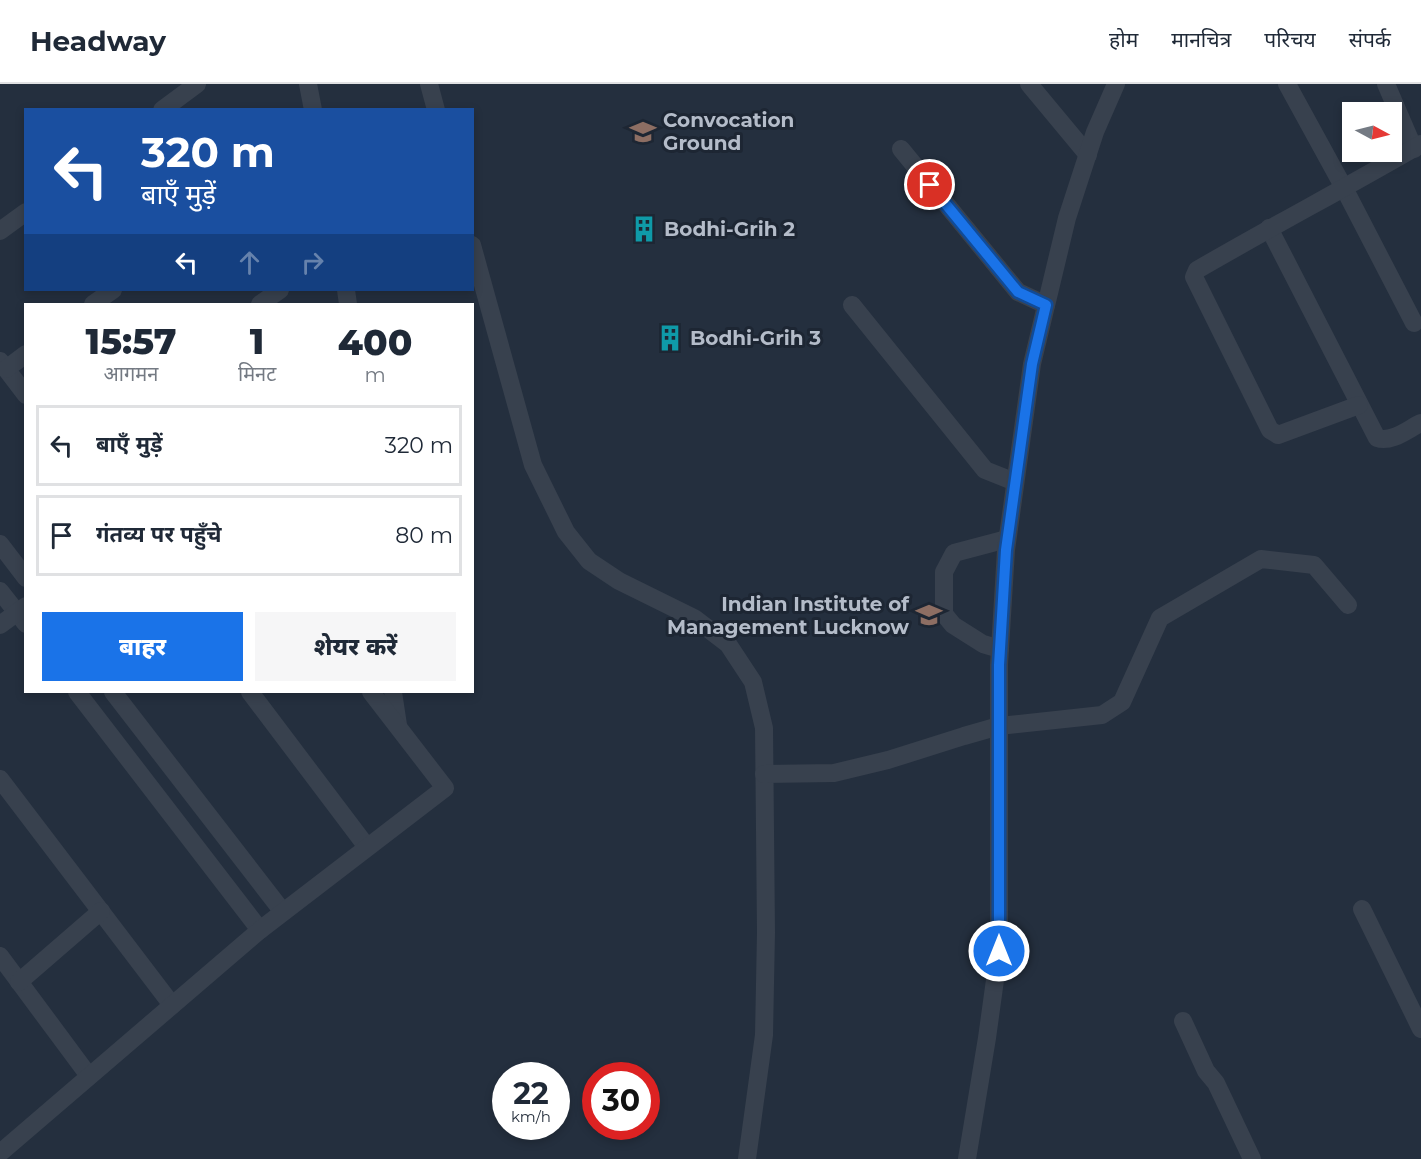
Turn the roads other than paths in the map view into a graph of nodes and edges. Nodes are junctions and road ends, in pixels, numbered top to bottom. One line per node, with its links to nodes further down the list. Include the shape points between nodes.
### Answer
1 (197, 84): 8 (street)
2 (308, 84): 9 (street)
3 (429, 84): 10 (street)
4 (1029, 84): 13 (street)
5 (1116, 84): 13 (street)
6 (1287, 84): 14 (street)
7 (1386, 84): 11 (street)
8 (165, 108)
9 (313, 108)
10 (435, 108)
11 (1417, 146): 14 (street)
12 (901, 149): 24 (street, via 1018,292)
13 (1088, 155): 24 (street, via 1067,218)
14 (1344, 188): 16 (street); 25 (street)
15 (24, 213): 17 (street)
16 (1269, 228): 29 (street); 29 (street, via 1197,270 1194,277 1270,430 1278,435)
17 (0, 231)
18 (474, 252): 47 (street, via 533,465 566,532 589,561 619,581 694,618 728,644 753,682 764,728)
19 (112, 291): 21 (street)
20 (279, 291): 22 (street)
21 (94, 303)
22 (261, 303)
23 (852, 305): 31 (street, via 985,470)
24 (1046, 305): 31 (street, via 1032,364)
25 (1414, 323)
26 (24, 355): 27 (street)
27 (3, 365): 28 (street)
28 (24, 392)
29 (1359, 405): 30 (street, via 1377,438 1383,440)
30 (1421, 423)
31 (1015, 482): 32 (street)
32 (1007, 539): 39 (street); 39 (street, via 954,553 944,572 944,614 952,625 983,644)
33 (0, 544): 34 (street)
34 (24, 575)
35 (0, 591): 37 (street)
36 (1348, 605): 45 (street, via 1314,565 1261,559 1160,618 1122,702 1102,715)
37 (23, 614): 38 (street)
38 (0, 625)
39 (1000, 648): 45 (street)
40 (78, 693): 53 (street)
41 (114, 693): 52 (street)
42 (251, 693): 49 (street)
43 (372, 693): 46 (street)
44 (393, 693): 46 (street)
45 (999, 726): 47 (street, via 834,773); 62 (street, via 999,951)
46 (398, 727): 49 (street, via 445,788)
47 (764, 774): 61 (street, via 764,1035)
48 (0, 779): 51 (street)
49 (367, 847): 52 (street)
50 (1362, 909): 58 (street)
51 (101, 911): 55 (street); 56 (street)
52 (283, 912): 53 (street)
53 (260, 930): 56 (street)
54 (0, 956): 55 (street)
55 (19, 982): 59 (street)
56 (172, 1005): 59 (street)
57 (1183, 1021): 63 (street)
58 (1421, 1029)
59 (90, 1076): 60 (street)
60 (3, 1144)
61 (747, 1159)
62 (967, 1159)
63 (1252, 1159)

